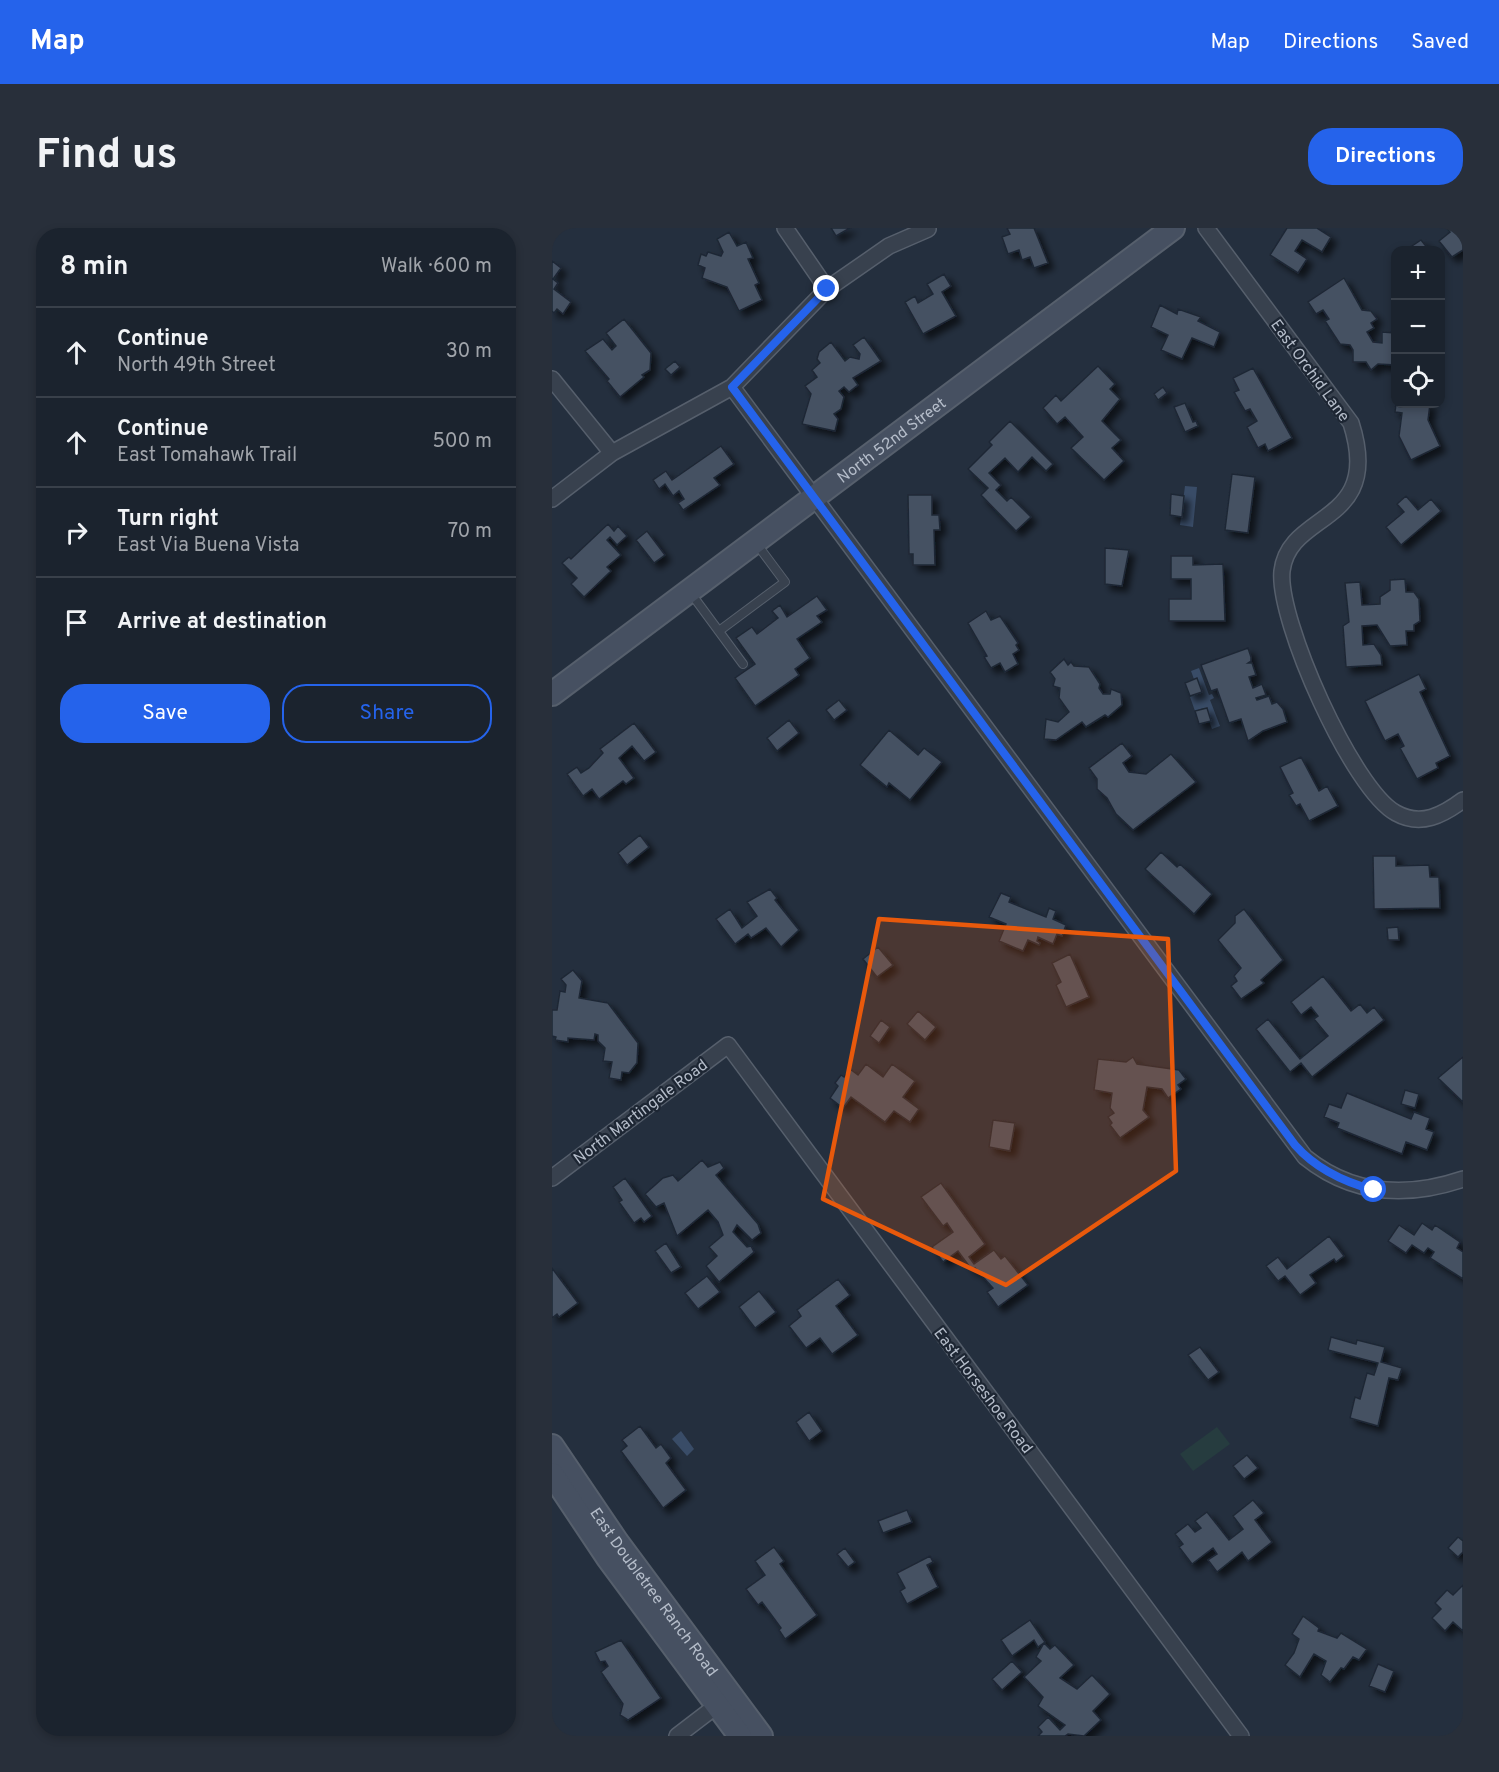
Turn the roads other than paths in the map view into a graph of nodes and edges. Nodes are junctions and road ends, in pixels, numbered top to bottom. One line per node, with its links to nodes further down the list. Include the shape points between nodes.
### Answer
1 (785, 228): 5 (street)
2 (1173, 228): 9 (street, North 52nd Street)
3 (1206, 228): 16 (street, East Orchid Lane, via 1351,423 1358,447 1358,468 1346,499 1290,550 1282,570 1285,606 1305,665 1346,750 1383,802 1396,813 1415,820 1436,818)
4 (928, 229): 5 (street, via 889,246)
5 (827, 289): 7 (street)
6 (552, 379): 8 (street)
7 (732, 387): 8 (street); 9 (street)
8 (612, 453): 10 (street)
9 (815, 496): 11 (street, North 52nd Street); 19 (street, via 1295,1145 1317,1167 1374,1190 1435,1189)
10 (552, 499)
11 (754, 542): 12 (street, North 52nd Street); 13 (lane, via 785,582)
12 (689, 591): 13 (lane); 15 (street, North 52nd Street)
13 (719, 631): 14 (lane)
14 (743, 664)
15 (552, 694)
16 (1463, 800)
17 (728, 1045): 18 (street, North Martingale Road); 26 (street, East Horseshoe Road)
18 (552, 1178)
19 (1463, 1179)
20 (552, 1446): 22 (street, East Doubletree Ranch Road)
21 (552, 1474): 22 (street, East Doubletree Ranch Road, via 608,1558)
22 (724, 1700): 23 (street); 24 (street, East Doubletree Ranch Road); 25 (street, East Doubletree Ranch Road)
23 (677, 1736)
24 (740, 1736)
25 (761, 1736)
26 (1242, 1736)

